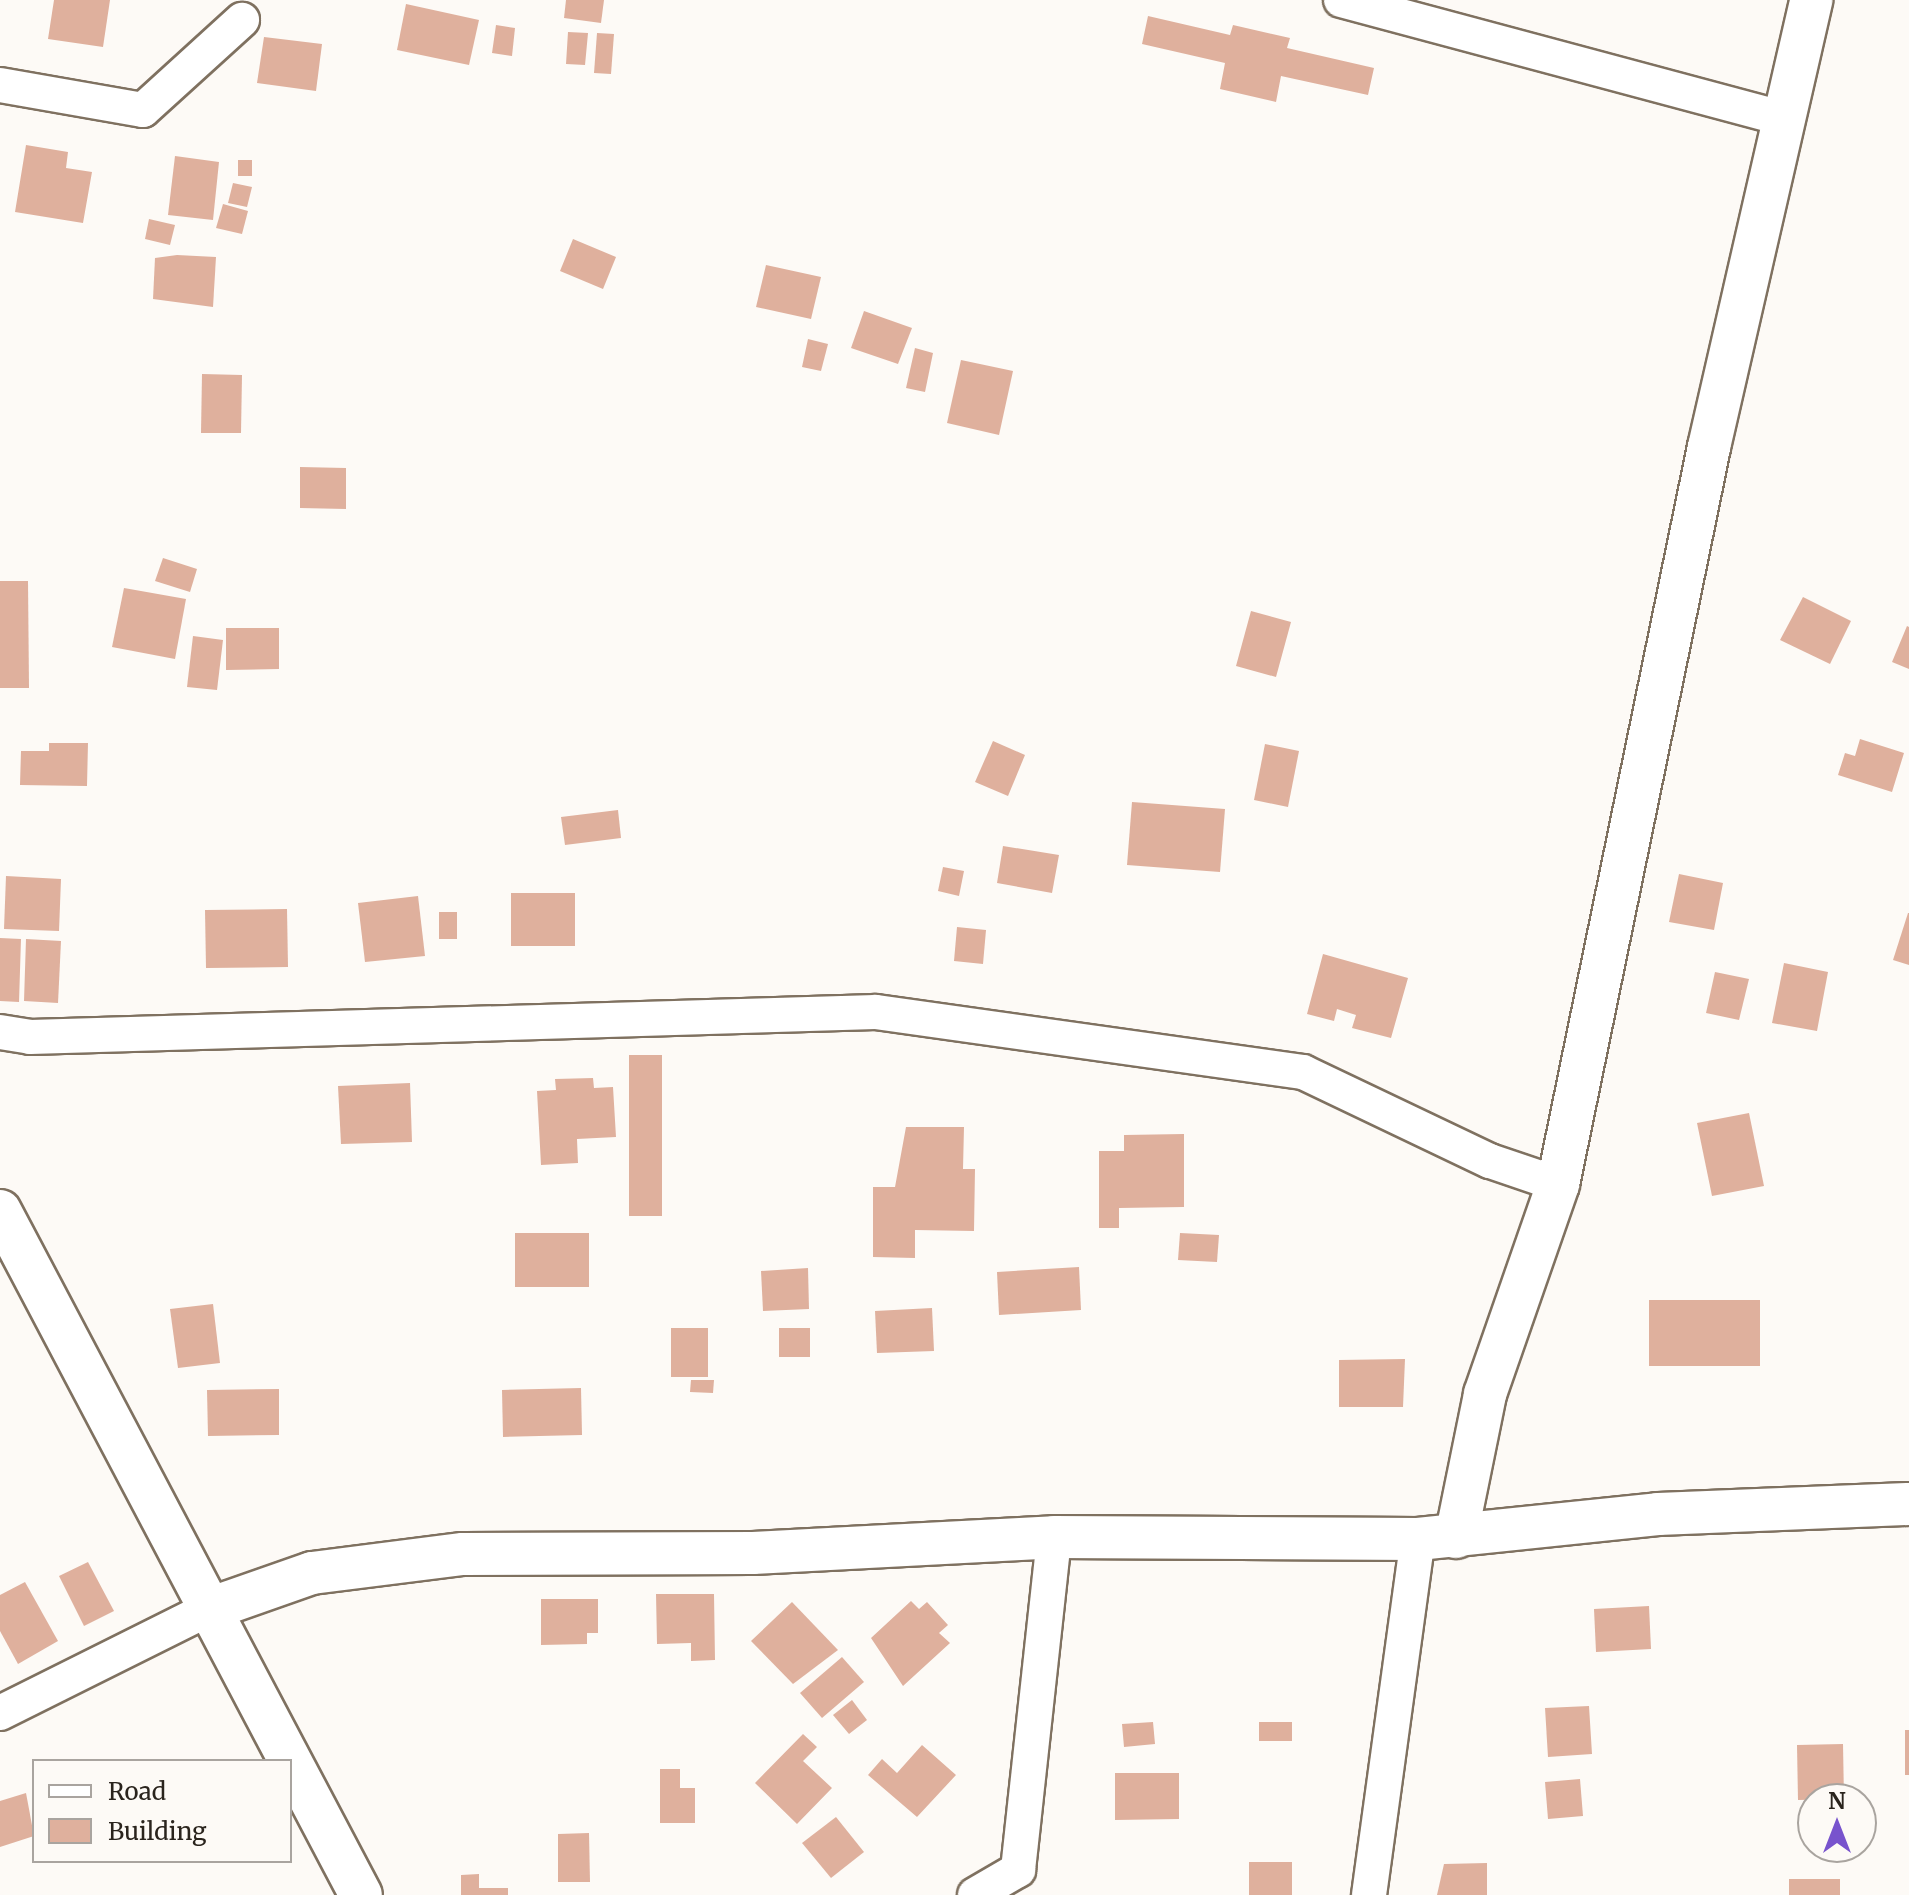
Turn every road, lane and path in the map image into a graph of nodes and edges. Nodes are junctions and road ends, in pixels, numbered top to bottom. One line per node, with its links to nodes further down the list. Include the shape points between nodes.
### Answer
1 (1341, 0): 5 (street)
2 (1811, 0): 5 (street)
3 (242, 20): 4 (street, via 143,110)
4 (0, 85)
5 (1781, 118): 7 (street)
6 (0, 1032): 7 (street, via 30,1037 876,1012 1303,1072 1490,1161)
7 (1558, 1184): 11 (street)
8 (0, 1211): 12 (street)
9 (1909, 1504): 11 (street, via 1658,1514)
10 (1054, 1537): 11 (street); 12 (street, via 753,1553 463,1554 312,1573); 17 (street, via 1018,1870)
11 (1437, 1538): 18 (street)
12 (209, 1609): 13 (street); 14 (street)
13 (0, 1713)
14 (289, 1759)
15 (292, 1765): 16 (street)
16 (361, 1895)
17 (975, 1895)
18 (1369, 1895)

